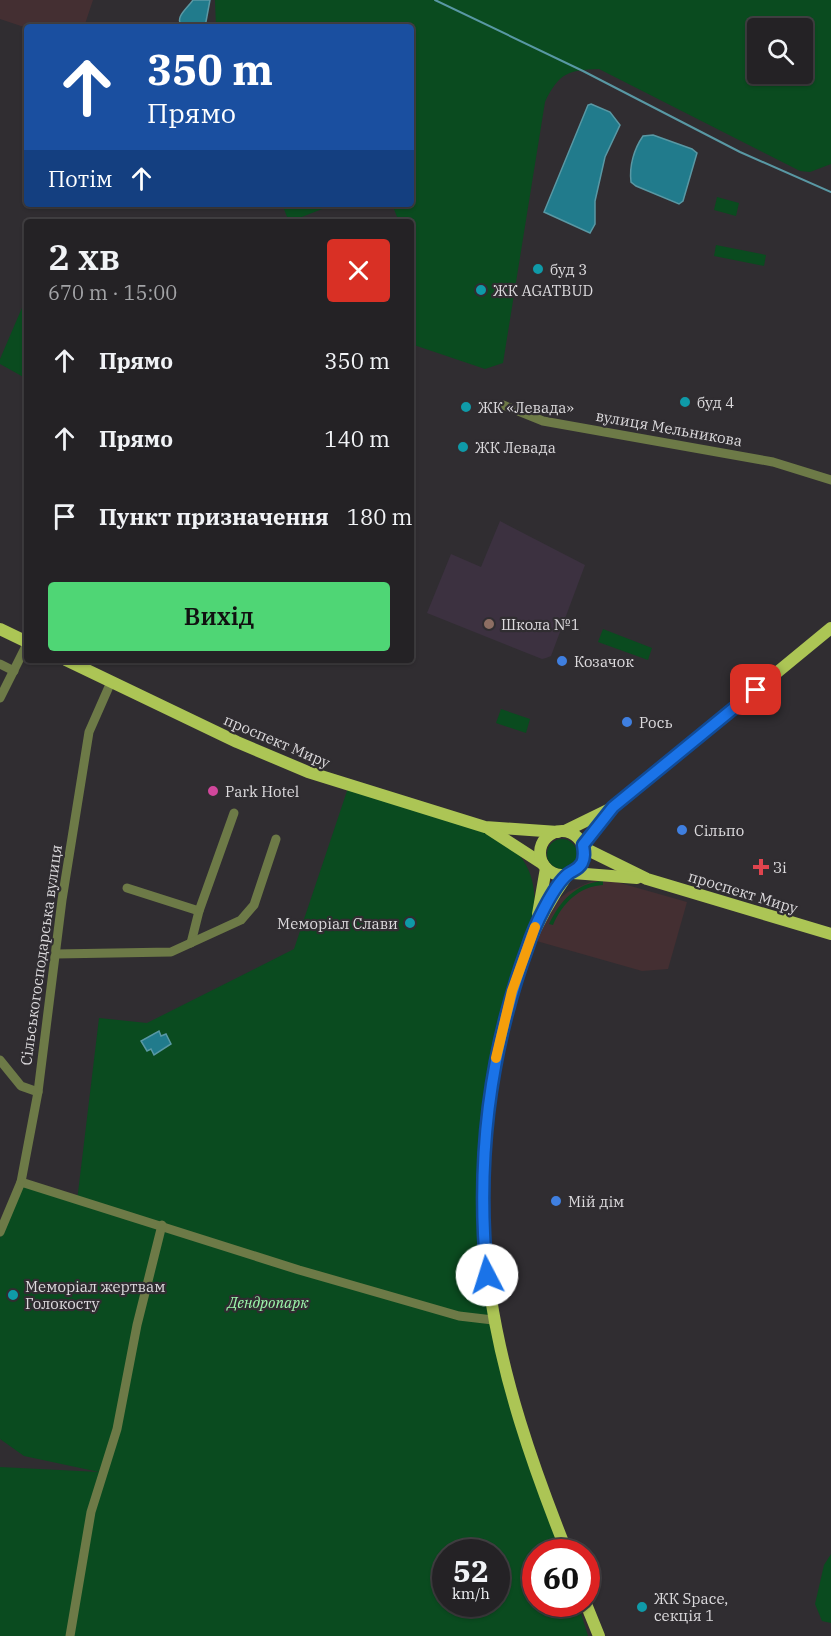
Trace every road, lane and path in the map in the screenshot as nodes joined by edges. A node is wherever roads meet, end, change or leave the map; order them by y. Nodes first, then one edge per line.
1 (503, 405) dead end
2 (831, 480) edge
3 (0, 628) edge
4 (831, 628) edge
5 (24, 641) edge
6 (24, 649) edge
7 (72, 663) edge
8 (0, 664) edge
9 (14, 671) junction
10 (111, 682) junction
11 (0, 697) edge
12 (613, 807) junction
13 (234, 813) dead end
14 (485, 827) junction
15 (561, 832) junction
16 (276, 839) dead end
17 (583, 847) junction
18 (544, 866) junction
19 (570, 874) junction
20 (647, 879) junction
21 (127, 888) dead end
22 (199, 911) junction
23 (536, 923) junction
24 (831, 934) edge
25 (191, 944) junction
26 (56, 954) junction
27 (0, 1060) edge
28 (38, 1092) junction
29 (21, 1182) junction
30 (162, 1225) junction
31 (0, 1232) edge
32 (493, 1320) junction
33 (562, 1539) edge
34 (591, 1617) edge
35 (70, 1636) edge
36 (599, 1636) edge

1 - 2 street, вулиця Мельникова
3 - 5 main road
4 - 12 main road
6 - 9 street
7 - 10 main road, проспект Миру
8 - 9 street
9 - 11 street
10 - 14 main road, проспект Миру
10 - 26 street, Сільськогосподарська вулиця
12 - 15 main road
12 - 17 main road
13 - 22 street
14 - 15 main road, проспект Миру
14 - 18 main road, проспект Миру
15 - 17 main road
15 - 18 main road
16 - 25 street
17 - 19 main road
17 - 20 main road, проспект Миру
18 - 19 main road
18 - 23 main road
19 - 20 main road, проспект Миру
19 - 23 main road
20 - 24 main road, проспект Миру
21 - 22 street
22 - 25 street
23 - 32 main road
25 - 26 street
26 - 28 street, Сільськогосподарська вулиця
27 - 28 street
28 - 29 street, Сільськогосподарська вулиця
29 - 30 street
29 - 31 street, Сільськогосподарська вулиця
30 - 32 street
30 - 35 street
32 - 33 main road
34 - 36 main road

